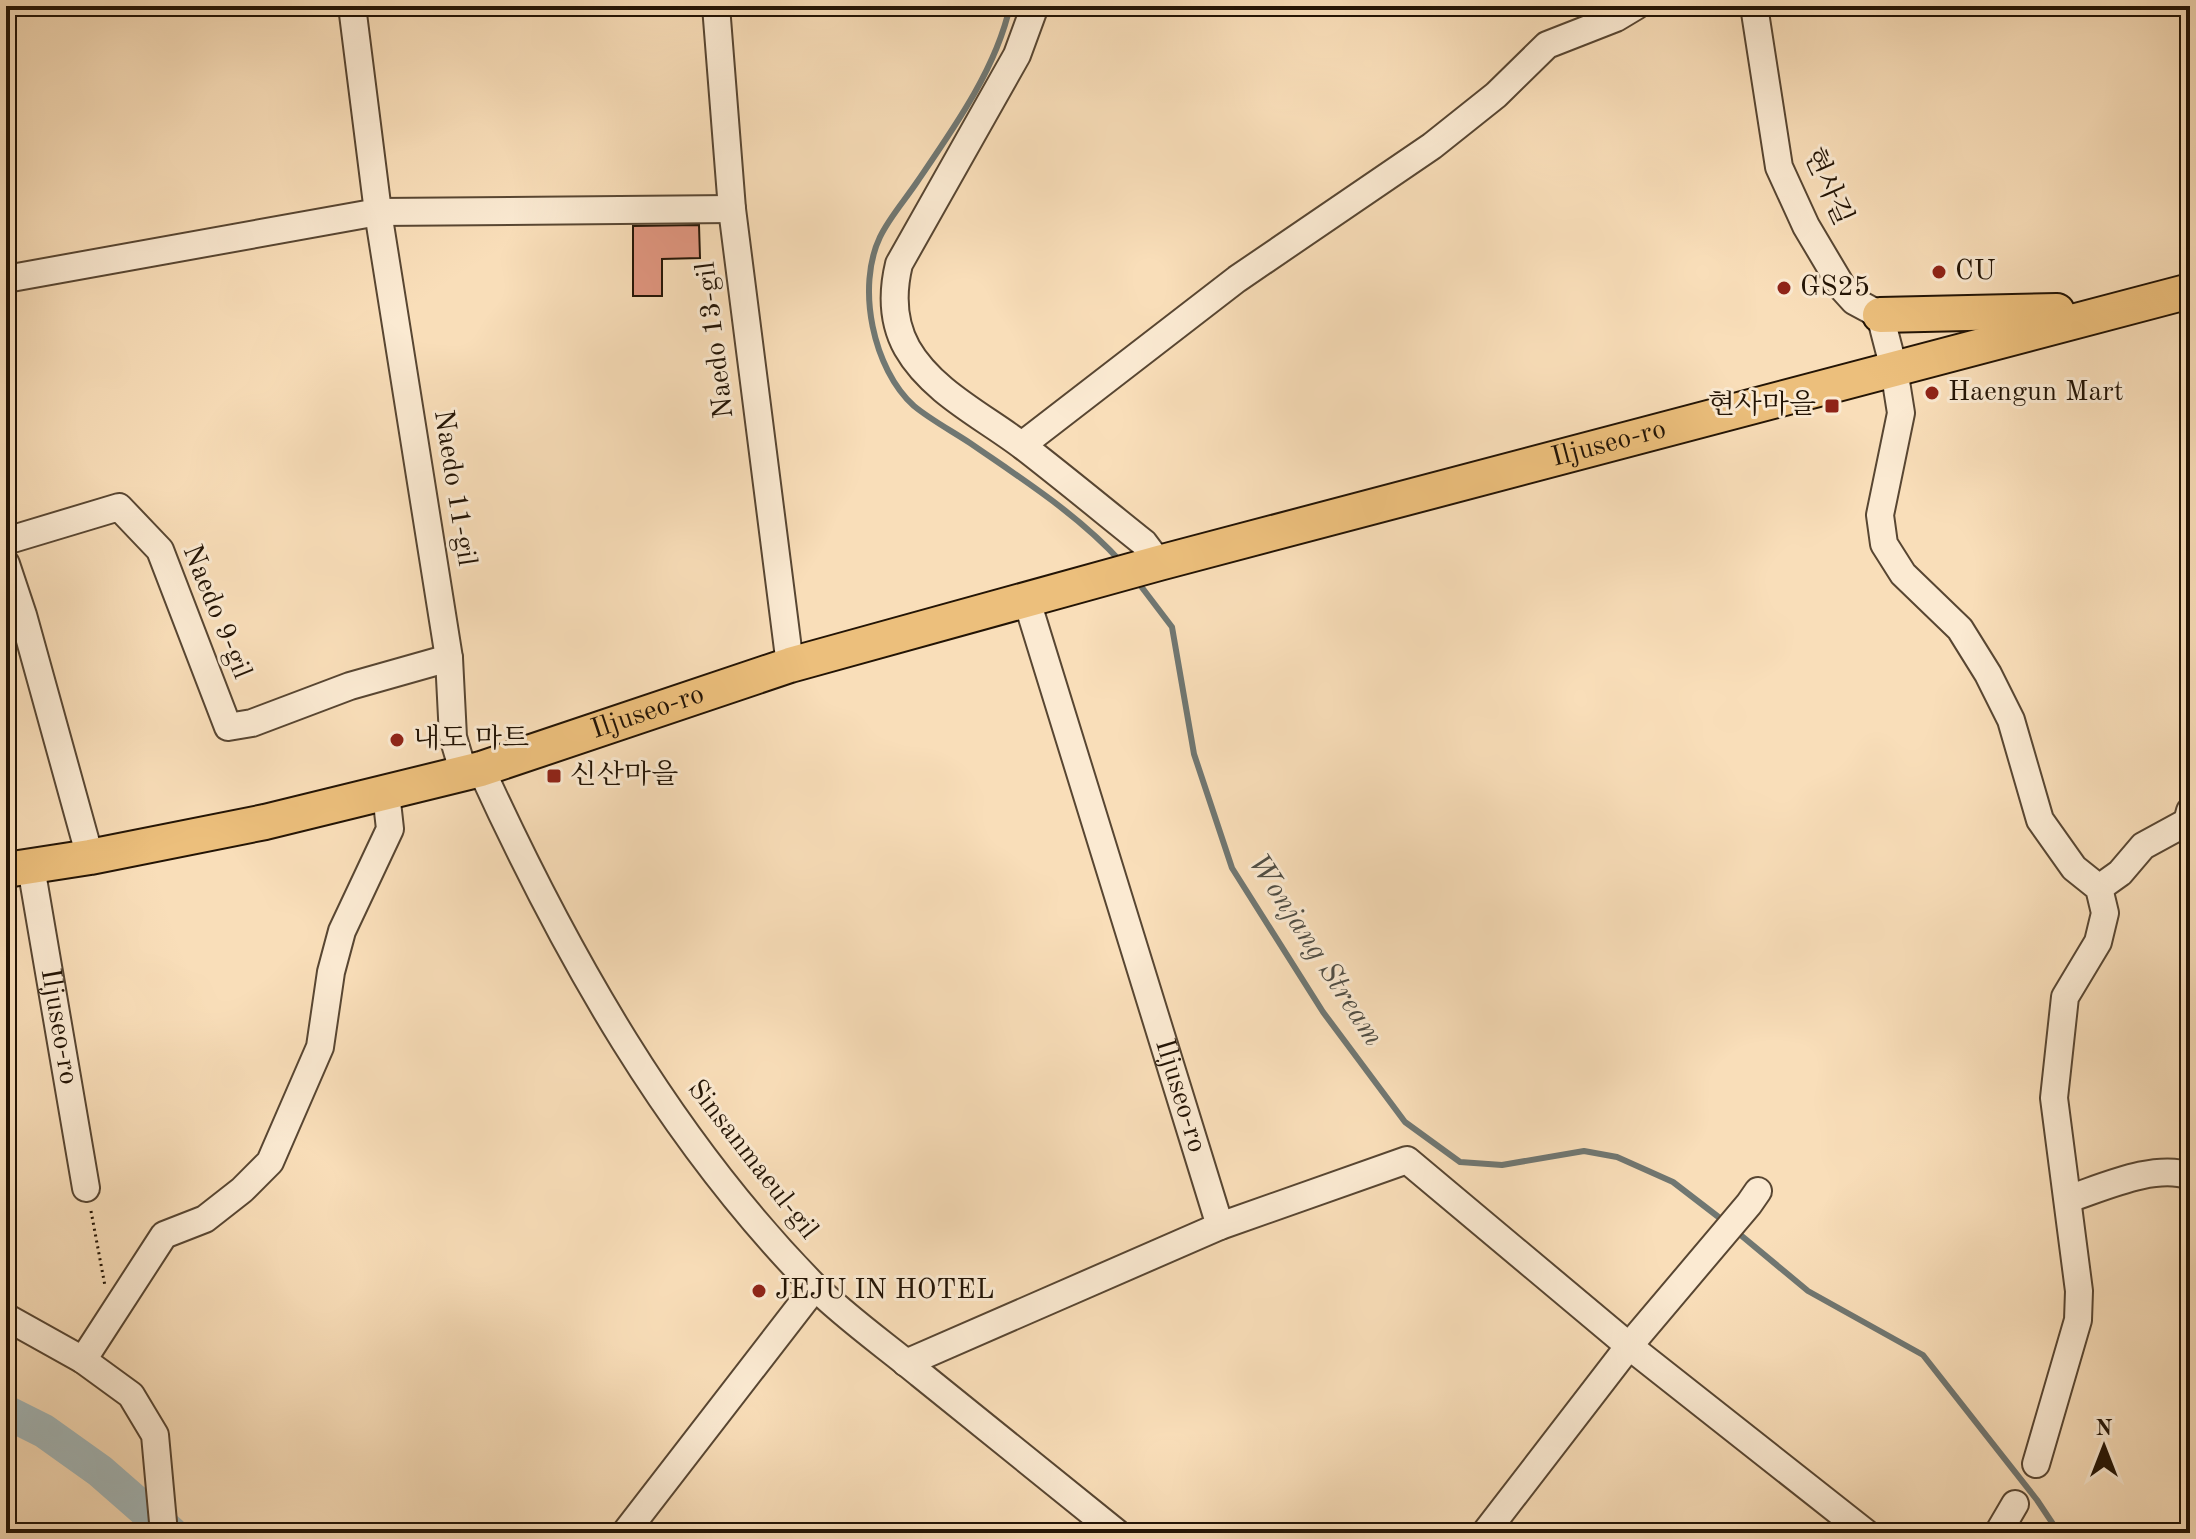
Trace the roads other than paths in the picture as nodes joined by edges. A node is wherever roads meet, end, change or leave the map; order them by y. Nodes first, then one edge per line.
1 (352, 6) edge
2 (716, 6) edge
3 (1035, 6) edge
4 (1636, 6) edge
5 (1754, 6) edge
6 (732, 209) junction
7 (378, 212) junction
8 (6, 279) edge
9 (2190, 291) edge
10 (2117, 308) junction
11 (1880, 315) junction
12 (1894, 369) junction
13 (1022, 445) junction
14 (6, 541) edge
15 (6, 564) edge
16 (1139, 569) junction
17 (1027, 601) junction
18 (449, 658) junction
19 (790, 665) junction
20 (472, 772) junction
21 (386, 793) junction
22 (2190, 811) edge
23 (90, 857) junction
24 (19, 868) edge
25 (2099, 888) junction
26 (2190, 1176) edge
27 (86, 1188) road end
28 (1754, 1198) dead end
29 (2068, 1199) junction
30 (1220, 1226) junction
31 (815, 1287) junction
32 (6, 1317) edge
33 (1629, 1346) junction
34 (83, 1360) junction
35 (906, 1363) junction
36 (2036, 1464) dead end
37 (2015, 1504) dead end
38 (164, 1533) edge
39 (625, 1533) edge
40 (1117, 1533) edge
41 (1485, 1533) edge
42 (1866, 1533) edge
43 (1998, 1533) edge

1 - 7 street, Naedo 11-gil
2 - 6 street, Naedo 13-gil
3 - 13 street
4 - 13 street
5 - 11 street, 현사길
6 - 7 street
6 - 19 street, Naedo 13-gil
7 - 8 street
7 - 18 street, Naedo 11-gil
9 - 10 main road, Iljuseo-ro
10 - 11 main road
10 - 12 main road, Iljuseo-ro
11 - 12 street
12 - 16 main road, Iljuseo-ro
12 - 25 street
13 - 16 street
14 - 18 street, Naedo 9-gil
15 - 23 street
16 - 17 main road, Iljuseo-ro
17 - 19 main road, Iljuseo-ro
17 - 30 street, Iljuseo-ro
18 - 20 street, Naedo 11-gil
19 - 20 main road, Iljuseo-ro
20 - 21 main road, Iljuseo-ro
20 - 31 street, Sinsanmaeul-gil
21 - 23 main road, Iljuseo-ro
21 - 34 street
22 - 25 street
23 - 24 main road, Iljuseo-ro
24 - 27 street, Iljuseo-ro
25 - 29 street
26 - 29 street
28 - 33 street
29 - 36 street
30 - 33 street
30 - 35 street
31 - 35 street, Sinsanmaeul-gil
31 - 39 street
32 - 34 street
33 - 41 street
33 - 42 street
34 - 38 street
35 - 40 street, Sinsanmaeul-gil
37 - 43 street

